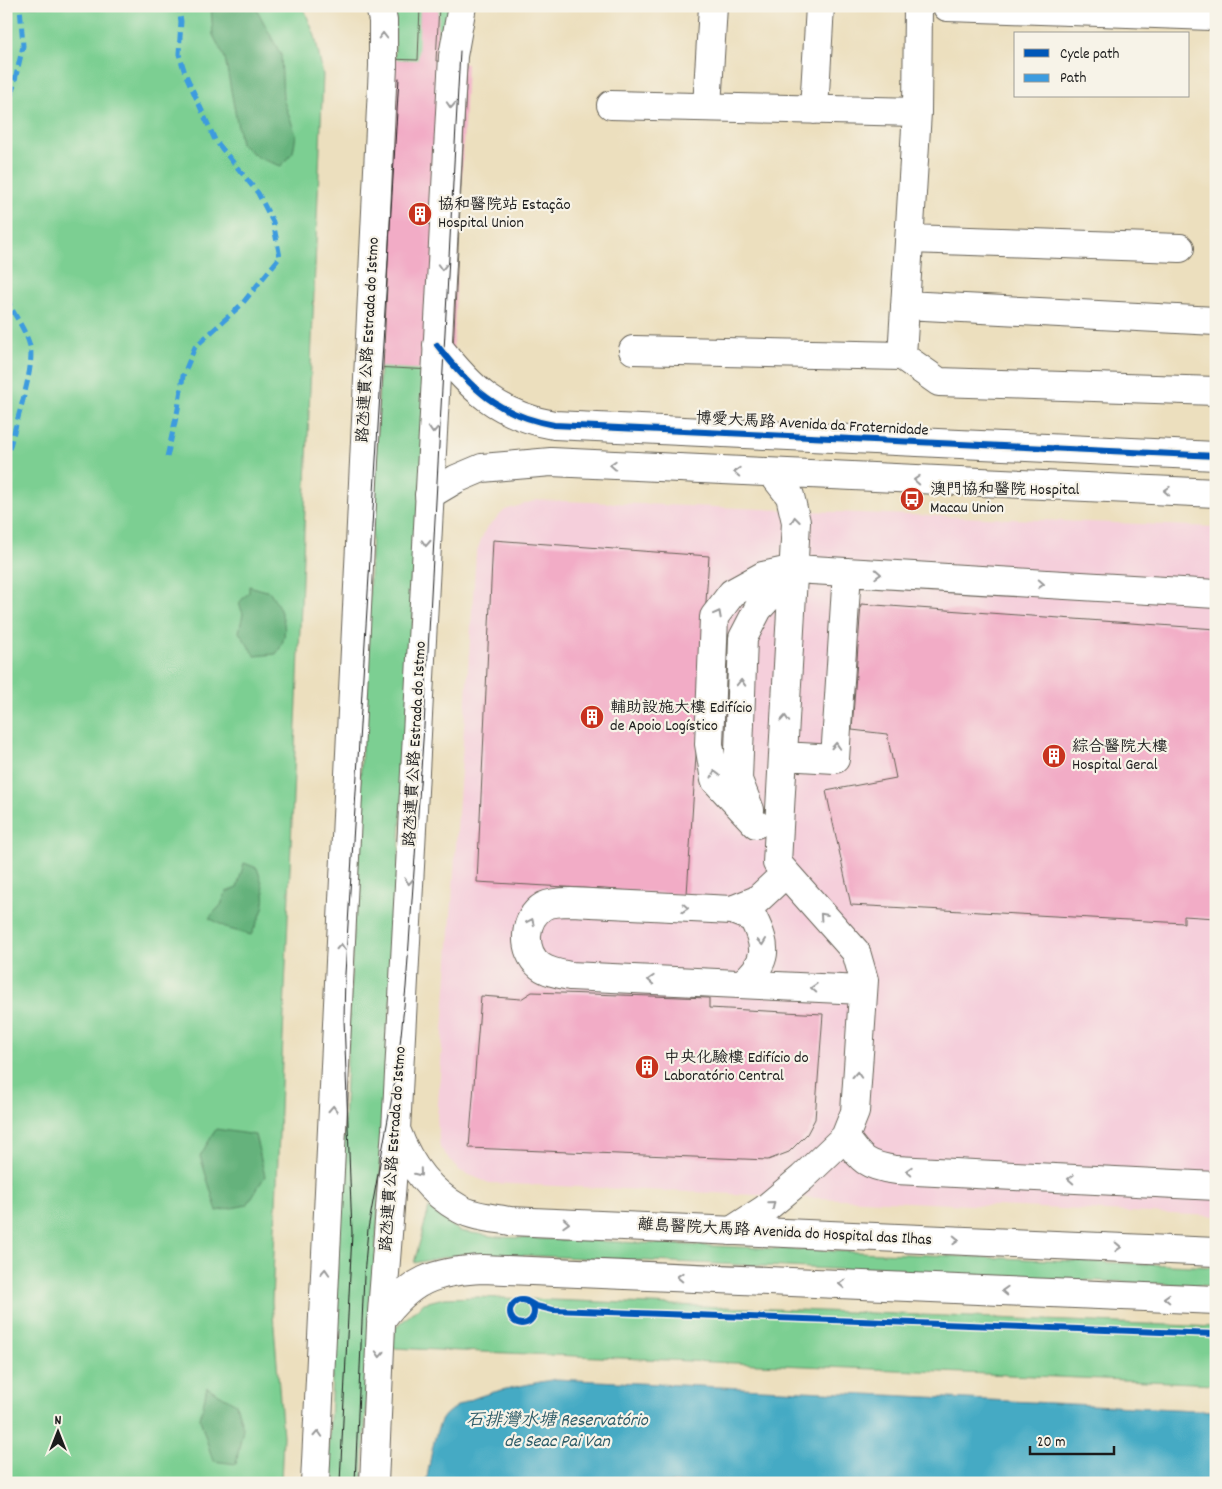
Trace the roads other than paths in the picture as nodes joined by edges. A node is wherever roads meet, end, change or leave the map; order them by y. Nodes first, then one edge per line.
1 (380, 6) edge
2 (462, 6) edge
3 (713, 6) edge
4 (820, 6) edge
5 (918, 6) edge
6 (948, 7) edge
7 (1100, 9) edge
8 (1211, 16) dead end
9 (611, 105) dead end
10 (707, 108) junction
11 (814, 110) junction
12 (917, 112) junction
13 (909, 239) junction
14 (1180, 248) dead end
15 (905, 305) junction
16 (1216, 321) edge
17 (438, 345) junction
18 (633, 350) dead end
19 (902, 356) junction
20 (1216, 391) edge
21 (1216, 456) edge
22 (772, 473) junction
23 (1216, 493) edge
24 (429, 495) junction
25 (795, 569) junction
26 (847, 572) junction
27 (1216, 594) edge
28 (783, 756) junction
29 (781, 868) junction
30 (732, 910) junction
31 (742, 984) junction
32 (862, 990) junction
33 (396, 1130) junction
34 (844, 1137) junction
35 (1216, 1186) edge
36 (731, 1231) junction
37 (1216, 1252) edge
38 (1216, 1300) edge
39 (381, 1320) junction
40 (315, 1483) edge
41 (374, 1483) edge

40 -> 1 main road, 路氹連貫公路 Estrada do Istmo
2 -> 17 main road, 路氹連貫公路 Estrada do Istmo
3 - 10 main road
4 - 11 main road
5 - 12 main road
6 - 7 main road
7 - 8 main road
9 - 10 main road
10 - 11 main road
11 - 12 main road
12 - 13 main road
13 - 14 main road
13 - 15 main road
15 - 16 main road
15 - 19 main road
17 - 21 main road, 博愛大馬路 Avenida da Fraternidade
17 -> 24 main road, 路氹連貫公路 Estrada do Istmo
18 - 19 main road
19 - 20 main road
23 -> 22 main road
22 -> 24 main road
25 -> 22 main road
24 -> 33 main road, 路氹連貫公路 Estrada do Istmo
25 - 26 main road
28 -> 25 main road
29 -> 25 main road
26 -> 27 main road
28 -> 26 main road
28 - 29 main road
29 - 30 main road
32 -> 29 main road
30 -> 31 main road
31 -> 30 main road
32 -> 31 main road
34 -> 32 main road
33 -> 36 main road, 離島醫院大馬路 Avenida do Hospital das Ilhas
33 - 39 main road, 路氹連貫公路 Estrada do Istmo
35 -> 34 main road
36 -> 34 main road
36 -> 37 main road, 離島醫院大馬路 Avenida do Hospital das Ilhas
38 -> 39 main road
39 -> 41 main road, 路氹連貫公路 Estrada do Istmo

